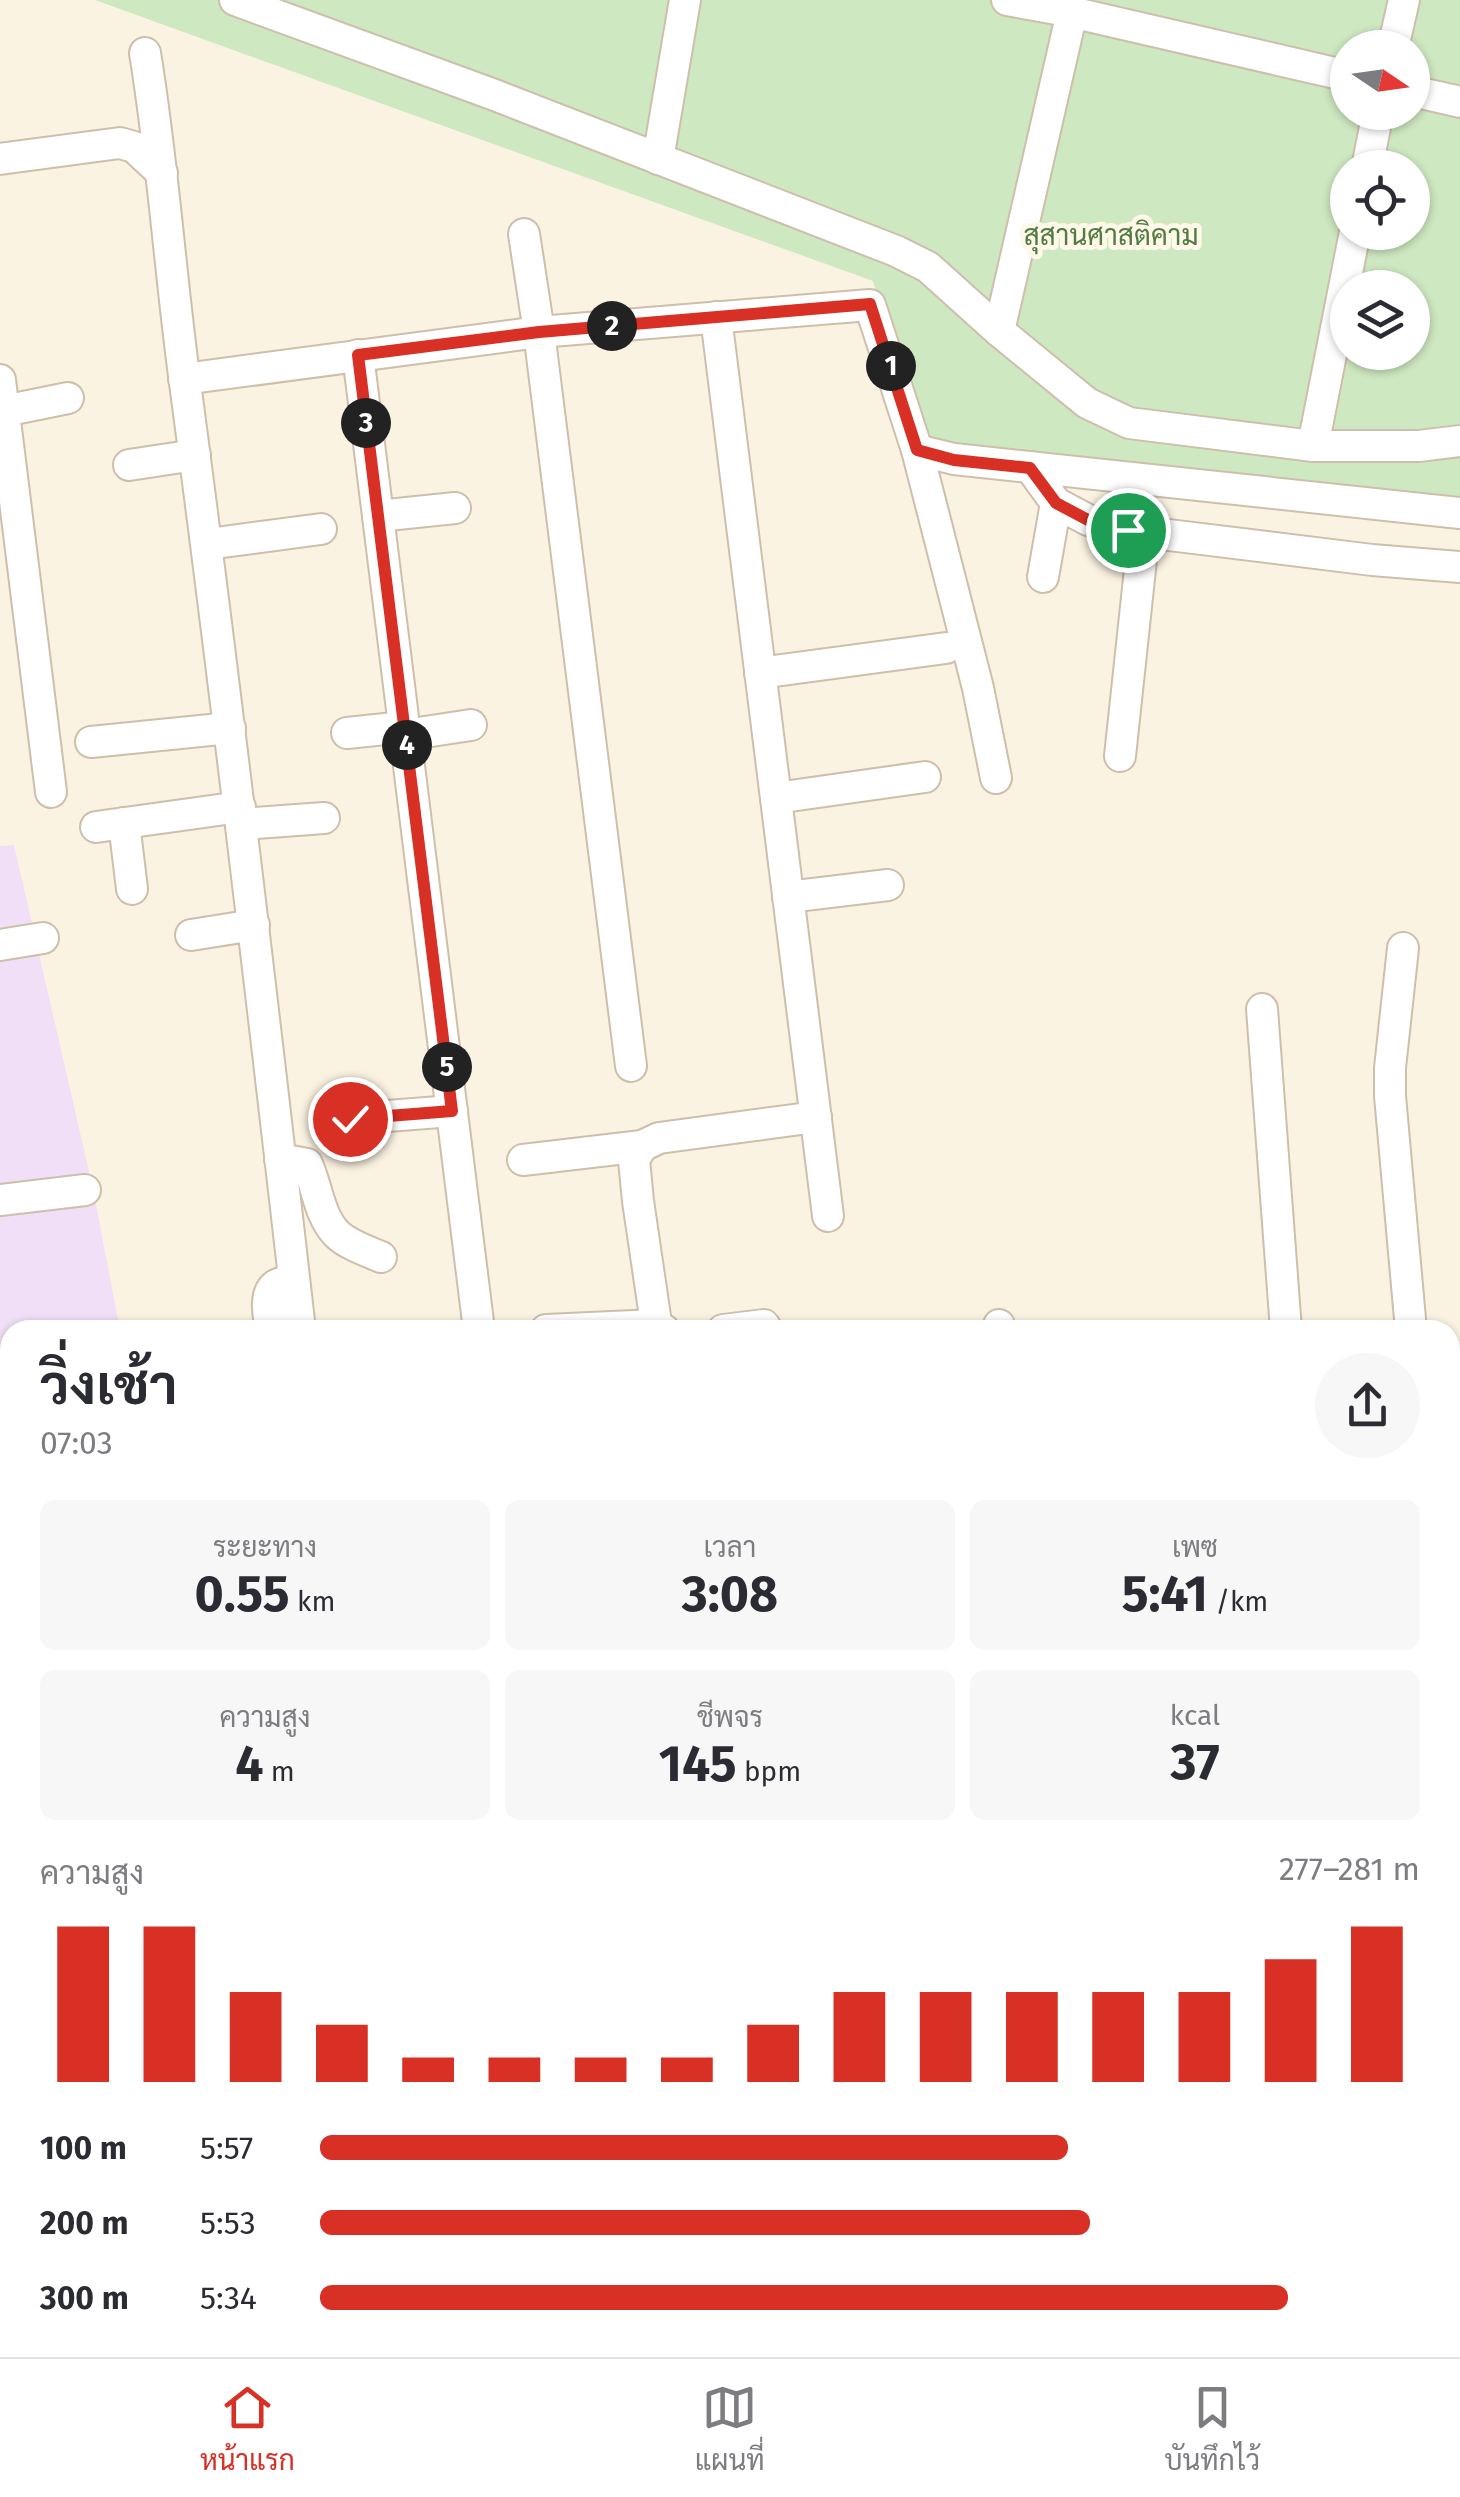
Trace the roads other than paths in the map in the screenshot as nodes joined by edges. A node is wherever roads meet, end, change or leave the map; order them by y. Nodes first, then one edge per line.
1 (235, 0) edge
2 (685, 0) edge
3 (1006, 0) edge
4 (1404, 0) edge
5 (1069, 8) edge
6 (1396, 30) edge
7 (145, 53) dead end
8 (1330, 72) edge
9 (1430, 95) edge
10 (1460, 102) edge
11 (658, 158) junction
12 (0, 159) edge
13 (162, 172) junction
14 (524, 234) dead end
15 (1351, 250) edge
16 (716, 317) junction
17 (999, 331) junction
18 (539, 332) junction
19 (358, 355) junction
20 (184, 379) junction
21 (0, 380) edge
22 (68, 398) dead end
23 (4, 411) junction
24 (1460, 441) edge
25 (1313, 446) junction
26 (917, 450) junction
27 (195, 455) junction
28 (129, 465) dead end
29 (1030, 468) junction
30 (1056, 503) junction
31 (454, 508) dead end
32 (1460, 513) edge
33 (378, 516) junction
34 (321, 529) dead end
35 (1144, 532) junction
36 (208, 544) junction
37 (1460, 567) edge
38 (1043, 577) dead end
39 (946, 648) dead end
40 (760, 673) junction
41 (471, 726) dead end
42 (230, 728) junction
43 (405, 731) junction
44 (347, 734) dead end
45 (91, 742) dead end
46 (1120, 756) dead end
47 (925, 776) dead end
48 (996, 778) dead end
49 (51, 792) dead end
50 (776, 798) junction
51 (241, 816) junction
52 (324, 818) dead end
53 (888, 885) dead end
54 (132, 889) dead end
55 (788, 896) junction
56 (254, 925) junction
57 (190, 935) dead end
58 (43, 938) dead end
59 (0, 945) edge
60 (1403, 948) dead end
61 (1262, 1009) dead end
62 (631, 1066) dead end
63 (452, 1111) junction
64 (816, 1117) junction
65 (350, 1119) dead end
66 (642, 1146) junction
67 (280, 1158) junction
68 (523, 1160) dead end
69 (85, 1190) dead end
70 (0, 1200) edge
71 (828, 1216) dead end
72 (380, 1257) dead end
73 (294, 1280) junction
74 (270, 1320) edge
75 (299, 1320) edge
76 (478, 1320) edge
77 (658, 1320) edge
78 (1285, 1320) edge
79 (1409, 1320) edge

1 - 11 street
2 - 11 street
3 - 5 street
4 - 6 street
5 - 8 street
5 - 17 street
7 - 13 street
9 - 10 street
11 - 17 street
12 - 13 street
13 - 20 street
14 - 18 street
15 - 25 street
16 - 18 street
16 - 26 street
16 - 40 street
17 - 25 street
18 - 19 street
18 - 62 street
19 - 20 street
19 - 33 street
20 - 27 street
21 - 23 street
22 - 23 street
23 - 49 street
24 - 25 street
26 - 29 street
26 - 48 street
27 - 28 street
27 - 36 street
29 - 30 street
29 - 32 street
30 - 35 street
30 - 38 street
31 - 33 street
33 - 43 street
34 - 36 street
35 - 37 street
35 - 46 street
36 - 42 street
39 - 40 street
40 - 50 street
41 - 43 street
42 - 45 street
42 - 51 street
43 - 44 street
43 - 63 street
47 - 50 street
50 - 55 street
51 - 52 street
51 - 54 street
51 - 56 street
53 - 55 street
55 - 64 street
56 - 57 street
56 - 67 street
58 - 59 street
60 - 79 street
61 - 78 street
63 - 65 street
63 - 76 street
64 - 66 street
64 - 71 street
66 - 68 street
66 - 77 street
67 - 72 street
67 - 73 street
69 - 70 street
73 - 74 street
73 - 75 street

